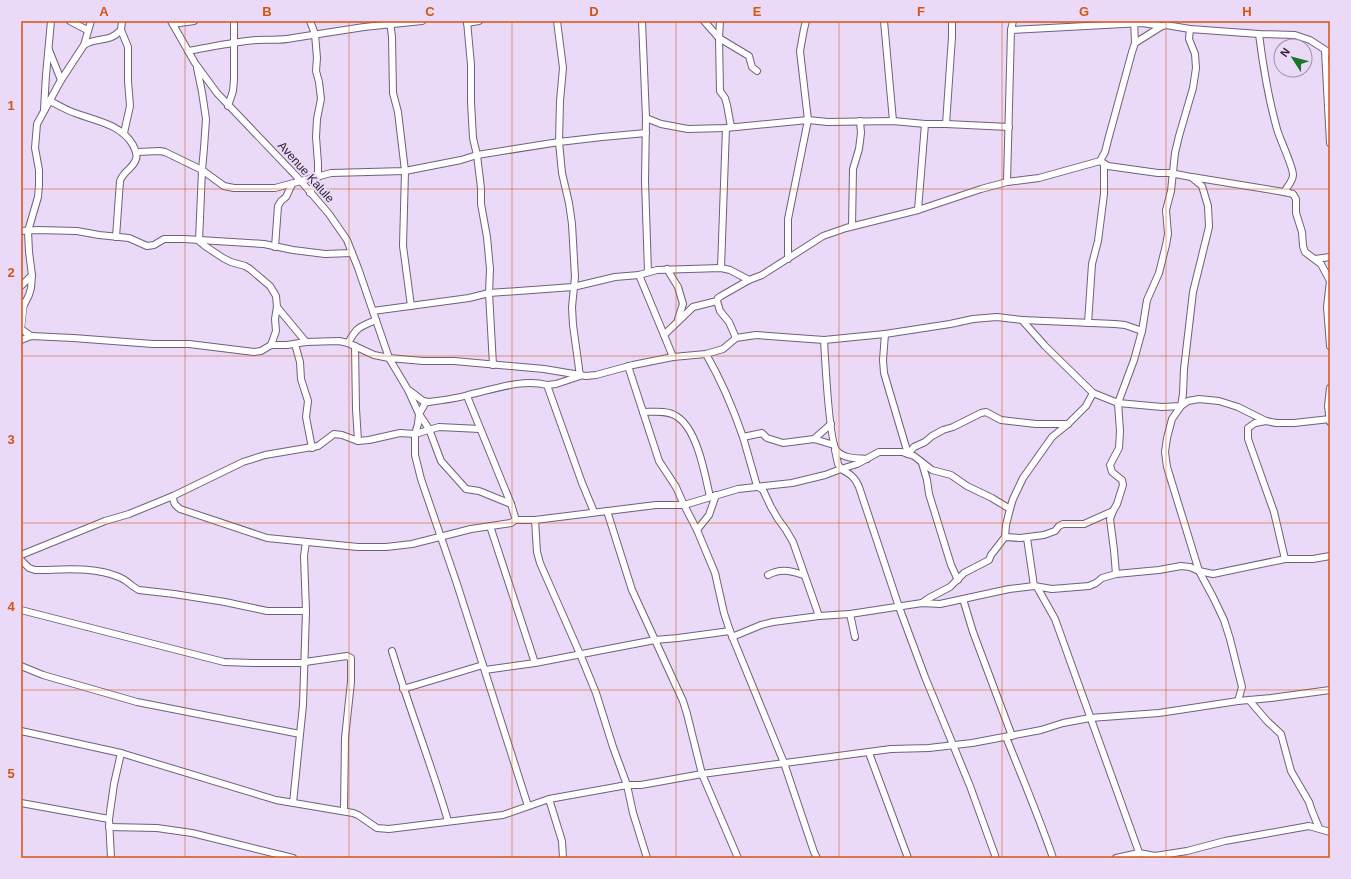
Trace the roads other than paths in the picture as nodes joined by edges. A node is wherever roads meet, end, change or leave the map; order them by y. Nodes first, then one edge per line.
1 (51, 21) edge
2 (70, 21) edge
3 (91, 21) edge
4 (122, 21) edge
5 (194, 21) edge
6 (234, 21) edge
7 (310, 21) edge
8 (422, 21) edge
9 (479, 21) edge
10 (557, 21) edge
11 (642, 21) edge
12 (704, 21) edge
13 (720, 21) edge
14 (806, 21) edge
15 (884, 21) edge
16 (952, 21) edge
17 (1013, 21) edge
18 (172, 22) edge
19 (467, 22) edge
20 (1134, 22) edge
21 (390, 23) edge
22 (1162, 26) junction
23 (1190, 29) junction
24 (87, 30) junction
25 (121, 30) junction
26 (1011, 30) junction
27 (315, 34) junction
28 (1259, 34) junction
29 (718, 38) junction
30 (234, 43) junction
31 (1135, 43) junction
32 (84, 45) junction
33 (48, 48) junction
34 (188, 51) junction
35 (1328, 52) edge
36 (195, 63) junction
37 (757, 71) dead end
38 (61, 80) junction
39 (50, 101) junction
40 (228, 106) junction
41 (44, 110) junction
42 (646, 118) junction
43 (808, 120) junction
44 (860, 121) junction
45 (893, 121) junction
46 (925, 124) junction
47 (946, 124) junction
48 (1009, 127) junction
49 (729, 128) junction
50 (124, 133) junction
51 (646, 133) junction
52 (559, 142) junction
53 (1330, 143) edge
54 (137, 152) junction
55 (477, 155) junction
56 (1102, 162) junction
57 (202, 170) junction
58 (405, 171) junction
59 (1173, 174) junction
60 (318, 176) junction
61 (1191, 177) junction
62 (300, 180) junction
63 (1008, 182) junction
64 (292, 184) junction
65 (1284, 192) junction
66 (310, 193) junction
67 (918, 210) junction
68 (852, 226) junction
69 (21, 231) edge
70 (28, 231) junction
71 (116, 236) junction
72 (199, 241) junction
73 (275, 246) junction
74 (352, 252) junction
75 (1330, 257) edge
76 (788, 259) junction
77 (1315, 259) junction
78 (721, 268) junction
79 (667, 269) junction
80 (648, 272) junction
81 (32, 275) junction
82 (639, 275) junction
83 (749, 280) junction
84 (1330, 280) edge
85 (21, 286) edge
86 (573, 287) junction
87 (489, 293) junction
88 (717, 301) junction
89 (683, 304) junction
90 (22, 305) edge
91 (411, 306) junction
92 (277, 307) junction
93 (693, 307) junction
94 (373, 311) junction
95 (376, 320) junction
96 (678, 320) junction
97 (1022, 320) junction
98 (1088, 323) junction
99 (21, 328) edge
100 (1142, 331) junction
101 (885, 334) junction
102 (664, 335) junction
103 (31, 336) junction
104 (736, 338) junction
105 (21, 340) edge
106 (824, 340) junction
107 (306, 342) junction
108 (348, 343) junction
109 (295, 344) junction
110 (271, 345) junction
111 (355, 346) junction
112 (1330, 346) edge
113 (706, 354) junction
114 (673, 357) junction
115 (389, 358) junction
116 (493, 365) junction
117 (628, 366) junction
118 (580, 376) junction
119 (547, 385) junction
120 (1330, 388) edge
121 (408, 390) junction
122 (1093, 393) junction
123 (467, 396) junction
124 (426, 402) junction
125 (1118, 404) junction
126 (1180, 406) junction
127 (643, 412) junction
128 (419, 414) junction
129 (1266, 421) junction
130 (1330, 421) edge
131 (831, 424) junction
132 (1068, 424) junction
133 (480, 428) junction
134 (429, 429) junction
135 (415, 434) junction
136 (743, 436) junction
137 (814, 439) junction
138 (358, 441) junction
139 (835, 447) junction
140 (312, 448) junction
141 (908, 454) junction
142 (867, 459) junction
143 (922, 463) junction
144 (857, 464) junction
145 (841, 469) junction
146 (852, 475) junction
147 (757, 486) junction
148 (173, 496) junction
149 (713, 496) junction
150 (511, 504) junction
151 (684, 505) junction
152 (1010, 509) junction
153 (607, 511) junction
154 (1113, 511) junction
155 (594, 512) junction
156 (514, 520) junction
157 (535, 520) junction
158 (490, 526) junction
159 (697, 530) junction
160 (1005, 537) junction
161 (441, 538) junction
162 (1027, 538) junction
163 (306, 542) junction
164 (21, 556) edge
165 (1330, 556) edge
166 (1285, 559) junction
167 (21, 560) edge
168 (1199, 571) junction
169 (1116, 574) junction
170 (768, 575) dead end
171 (804, 575) junction
172 (958, 580) junction
173 (1036, 587) junction
174 (963, 599) junction
175 (922, 603) junction
176 (899, 607) junction
177 (21, 610) edge
178 (306, 611) junction
179 (850, 614) junction
180 (819, 616) junction
181 (731, 634) junction
182 (855, 637) dead end
183 (655, 640) junction
184 (392, 651) dead end
185 (580, 654) junction
186 (304, 662) junction
187 (535, 663) junction
188 (21, 666) edge
189 (484, 668) junction
190 (403, 689) junction
191 (1330, 690) edge
192 (1249, 700) junction
193 (1238, 701) junction
194 (1090, 718) junction
195 (21, 730) edge
196 (300, 734) junction
197 (1009, 736) junction
198 (954, 745) junction
199 (121, 753) junction
200 (869, 753) junction
201 (784, 763) junction
202 (702, 774) junction
203 (627, 785) junction
204 (549, 799) junction
205 (21, 803) edge
206 (293, 803) junction
207 (528, 806) junction
208 (344, 811) junction
209 (109, 819) junction
210 (448, 821) junction
211 (109, 827) junction
212 (1319, 828) junction
213 (1330, 832) edge
214 (1140, 856) edge
215 (111, 858) edge
216 (293, 858) edge
217 (563, 858) edge
218 (647, 858) edge
219 (738, 858) edge
220 (817, 858) edge
221 (908, 858) edge
222 (996, 858) edge
223 (1053, 858) edge
224 (1116, 858) edge

1 - 33 street
2 - 24 street
3 - 24 street
4 - 25 street
5 - 18 street
6 - 30 street
7 - 27 street
8 - 21 street
9 - 19 street
10 - 52 street
11 - 42 street
12 - 29 street
13 - 29 street
14 - 43 street
15 - 45 street
16 - 47 street
17 - 26 street
18 - 34 street, Avenue Kalule
19 - 55 street
20 - 22 street
20 - 26 street
20 - 31 street
21 - 27 street
21 - 58 street
22 - 23 street
22 - 31 street
23 - 28 street
23 - 59 street
24 - 32 street
25 - 32 street
25 - 50 street
26 - 48 street
27 - 30 street
27 - 60 street
28 - 35 street
28 - 65 street
29 - 37 street
29 - 49 street
30 - 34 street
30 - 40 street
31 - 56 street
32 - 38 street
33 - 38 street
33 - 41 street
34 - 36 street, Avenue Kalule
35 - 53 street
36 - 40 street, Avenue Kalule
36 - 57 street
38 - 39 street
39 - 41 street
39 - 50 street
40 - 62 street, Avenue Kalule
41 - 70 street
42 - 49 street
42 - 51 street
43 - 44 street
43 - 49 street
43 - 76 street
44 - 45 street
44 - 68 street
45 - 46 street
46 - 47 street
46 - 67 street
47 - 48 street
48 - 63 street
49 - 78 street
50 - 54 street
51 - 52 street
51 - 80 street
52 - 55 street
52 - 86 street
54 - 57 street
54 - 71 street
55 - 58 street
55 - 87 street
56 - 59 street
56 - 63 street
56 - 98 street
57 - 64 street
57 - 72 street
58 - 60 street
58 - 91 street
59 - 61 street
59 - 100 street
60 - 62 street
60 - 66 street
61 - 65 street
61 - 126 street
62 - 64 street
62 - 66 street, Avenue Kalule
63 - 67 street
64 - 73 street
65 - 77 street
66 - 74 street, Avenue Kalule
67 - 68 street
68 - 76 street
69 - 70 street
70 - 71 street
70 - 81 street
71 - 72 street
72 - 73 street
72 - 92 street
73 - 74 street
74 - 94 street, Avenue Kalule
75 - 77 street
76 - 83 street
77 - 84 street
78 - 79 street
78 - 83 street
79 - 80 street
79 - 89 street
80 - 82 street
81 - 85 street
81 - 90 street
82 - 86 street
82 - 102 street
83 - 88 street
84 - 112 street
86 - 87 street
86 - 118 street
87 - 91 street
87 - 116 street
88 - 93 street
88 - 104 street
89 - 93 street
89 - 96 street
90 - 99 street
91 - 94 street
92 - 107 street
92 - 110 street
93 - 96 street
94 - 95 street, Avenue Kalule
95 - 108 street
95 - 115 street, Avenue Kalule
96 - 102 street
97 - 98 street
97 - 101 street
97 - 122 street
98 - 100 street
99 - 103 street
100 - 125 street
101 - 106 street
101 - 141 street
102 - 114 street
103 - 105 street
103 - 110 street
104 - 106 street
104 - 113 street
106 - 131 street
107 - 108 street
107 - 109 street
108 - 111 street
109 - 110 street
109 - 140 street
111 - 115 street
111 - 138 street
113 - 114 street
113 - 136 street
114 - 117 street
115 - 116 street
115 - 121 street, Avenue Kalule
116 - 118 street
117 - 118 street
117 - 127 street
118 - 119 street
119 - 123 street
119 - 155 street
120 - 130 street
121 - 124 street
121 - 128 street, Avenue Kalule
122 - 125 street
122 - 132 street
123 - 124 street
123 - 133 street
124 - 128 street
125 - 126 street
125 - 154 street
126 - 129 street
126 - 168 street
127 - 149 street
127 - 151 street
128 - 134 street, Avenue Kalule
128 - 135 street
129 - 130 street
129 - 166 street
131 - 137 street
131 - 139 street
132 - 141 street
132 - 152 street
133 - 134 street
133 - 150 street
134 - 135 street
134 - 150 street, Avenue Kalule
135 - 138 street
135 - 161 street
136 - 137 street
136 - 147 street
137 - 139 street
138 - 140 street
139 - 142 street
139 - 145 street
140 - 148 street
141 - 142 street
141 - 143 street
142 - 144 street
143 - 152 street
143 - 172 street
144 - 145 street
144 - 146 street
145 - 146 street
145 - 147 street
146 - 176 street
147 - 149 street
147 - 171 street
148 - 163 street
148 - 164 street
149 - 151 street
149 - 159 street
150 - 156 street
151 - 153 street
151 - 159 street
152 - 160 street
153 - 155 street
153 - 183 street
154 - 162 street
154 - 169 street
155 - 157 street
156 - 157 street
156 - 158 street
157 - 185 street
158 - 161 street
158 - 187 street
159 - 181 street
160 - 162 street
160 - 172 street
161 - 163 street
161 - 189 street
162 - 173 street
163 - 178 street
165 - 166 street
166 - 168 street
167 - 178 street
168 - 169 street
168 - 193 street
169 - 173 street
170 - 171 street
171 - 180 street
172 - 175 street
173 - 174 street
173 - 194 street
174 - 175 street
174 - 197 street
175 - 176 street
176 - 179 street
176 - 198 street
177 - 186 street
178 - 186 street
179 - 180 street
179 - 182 street
180 - 181 street
181 - 183 street
181 - 201 street
183 - 185 street
183 - 202 street
184 - 190 street
185 - 187 street
185 - 203 street
186 - 196 street
186 - 208 street
187 - 189 street
188 - 196 street
189 - 190 street
189 - 207 street
190 - 210 street
191 - 192 street
192 - 193 street
192 - 212 street
193 - 194 street
194 - 197 street
194 - 214 street
195 - 199 street
196 - 206 street
197 - 198 street
197 - 223 street
198 - 200 street
198 - 222 street
199 - 206 street
199 - 209 street
200 - 201 street
200 - 221 street
201 - 202 street
201 - 220 street
202 - 203 street
202 - 219 street
203 - 204 street
203 - 218 street
204 - 207 street
204 - 217 street
205 - 209 street
206 - 208 street
207 - 210 street
208 - 210 street
209 - 211 street
211 - 215 street
211 - 216 street
212 - 213 street
212 - 214 street
214 - 224 street

